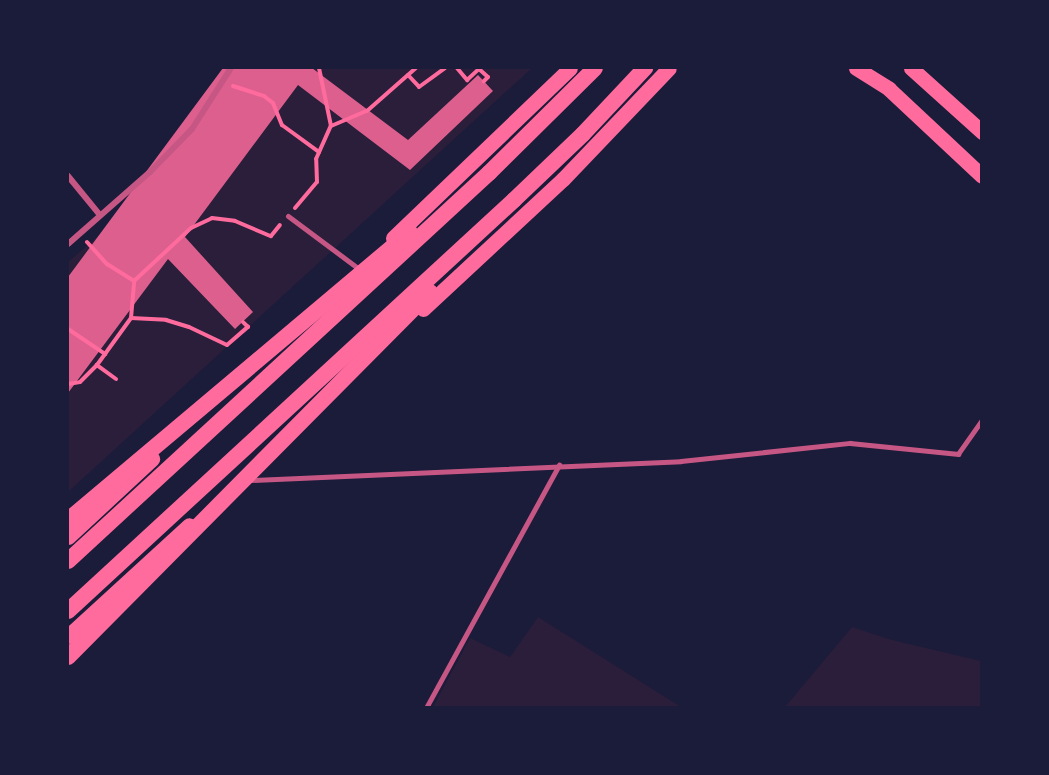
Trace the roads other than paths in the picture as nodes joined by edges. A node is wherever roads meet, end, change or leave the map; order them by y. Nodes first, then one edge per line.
1 (231, 68) edge
2 (570, 68) edge
3 (596, 68) edge
4 (645, 68) edge
5 (669, 68) edge
6 (856, 68) edge
7 (911, 68) edge
8 (557, 108) junction
9 (981, 132) edge
10 (583, 134) junction
11 (68, 176) edge
12 (981, 176) edge
13 (99, 214) junction
14 (288, 216) road end
15 (68, 244) edge
16 (359, 269) junction
17 (981, 420) edge
18 (559, 465) junction
19 (239, 478) junction
20 (68, 520) edge
21 (68, 537) edge
22 (68, 561) edge
23 (68, 611) edge
24 (68, 636) edge
25 (68, 657) edge
26 (426, 708) edge

1 - 13 street
2 - 16 main road
3 - 8 highway
4 - 10 highway
5 - 19 main road
6 - 12 main road
7 - 9 main road
8 - 20 highway
8 - 22 highway
10 - 23 highway
10 - 25 highway
11 - 13 street
13 - 15 street
14 - 16 street
16 - 21 main road
17 - 18 lane
18 - 19 lane
18 - 26 lane
19 - 24 main road

